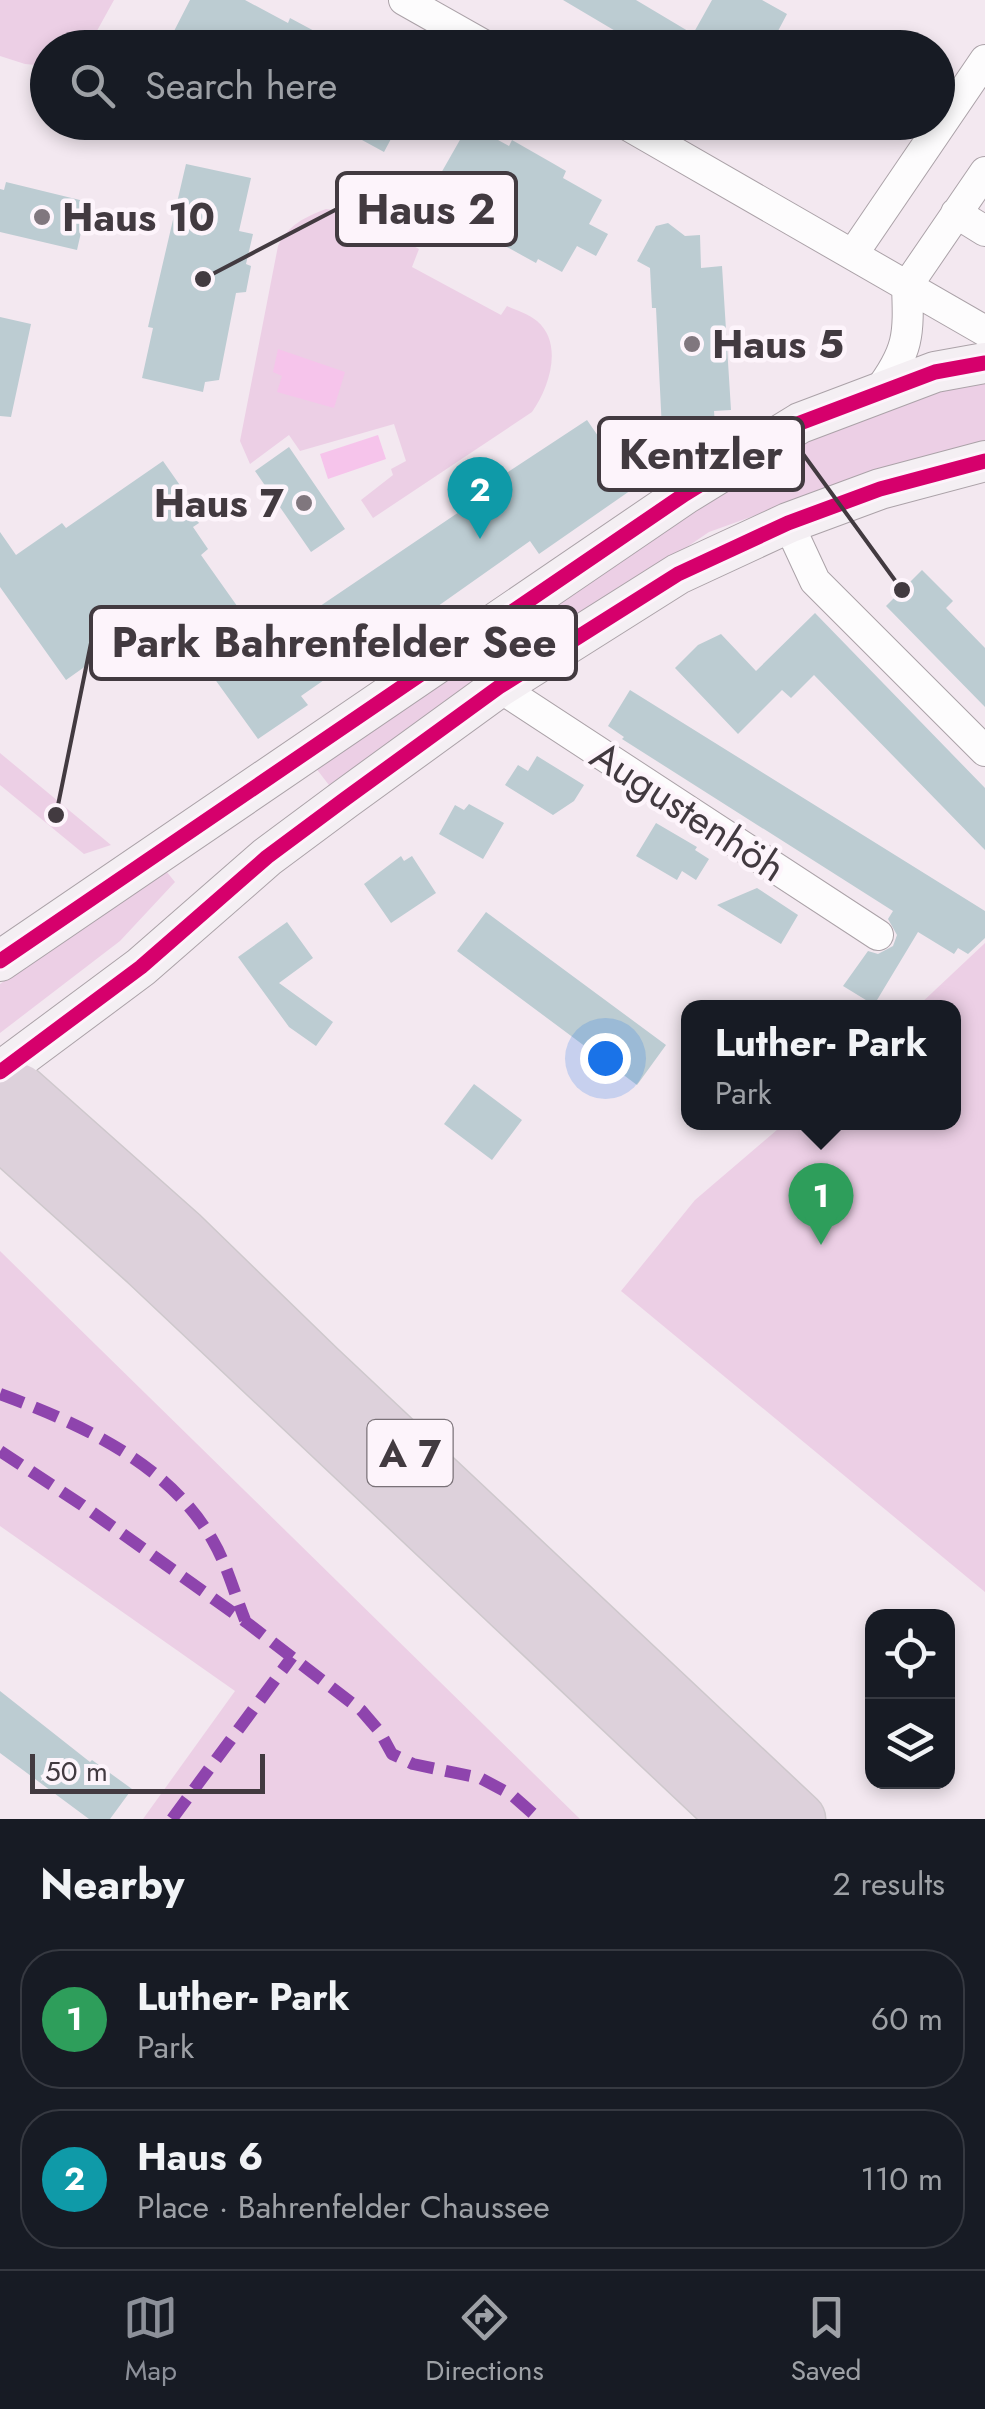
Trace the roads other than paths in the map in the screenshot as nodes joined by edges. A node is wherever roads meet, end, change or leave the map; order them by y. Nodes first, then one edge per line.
1 (407, 1) edge
2 (458, 30) edge
3 (985, 60) edge
4 (955, 104) edge
5 (654, 140) edge
6 (931, 140) edge
7 (985, 172) edge
8 (956, 213) junction
9 (985, 231) edge
10 (853, 254) junction
11 (906, 286) junction
12 (985, 330) edge
13 (985, 363) edge
14 (878, 392) junction
15 (985, 460) edge
16 (788, 524) junction
17 (499, 688) junction
18 (985, 751) edge
19 (878, 935) dead end
20 (0, 961) edge
21 (6, 1098) edge
22 (736, 1819) edge
23 (799, 1819) edge

1 - 2 street
3 - 4 street
5 - 10 street
6 - 10 street
7 - 8 street
8 - 9 street
8 - 11 street
10 - 11 street
11 - 12 street
11 - 14 street
13 - 14 main road
14 - 20 main road
15 - 16 main road
16 - 17 main road
16 - 18 street
17 - 19 street, Augustenhöh
17 - 21 main road
21 - 22 highway, A 7
21 - 23 highway, A 7

